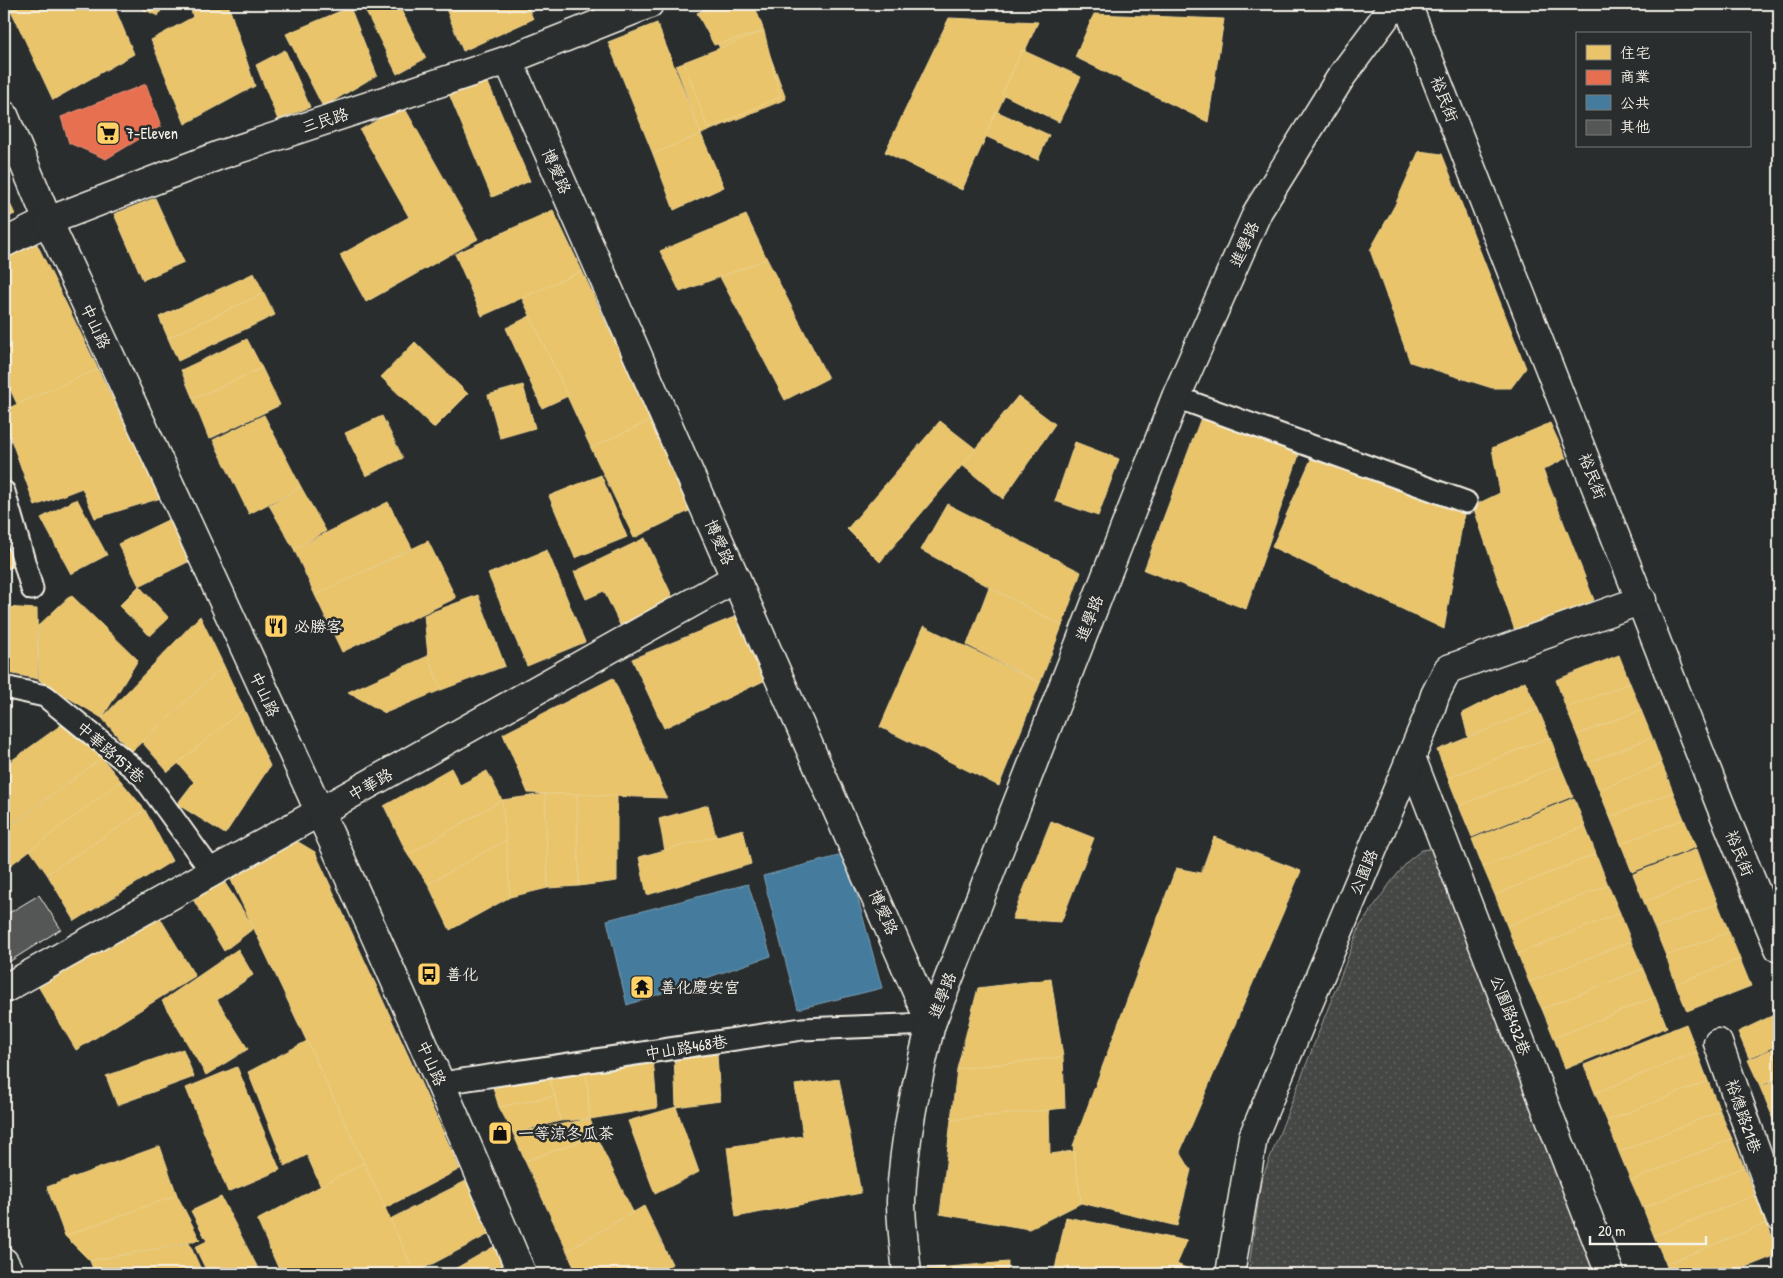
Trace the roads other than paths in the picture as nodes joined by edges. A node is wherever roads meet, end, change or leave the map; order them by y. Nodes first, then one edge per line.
1 (649, 4) edge
2 (1395, 4) edge
3 (1407, 4) edge
4 (508, 60) junction
5 (4, 115) edge
6 (48, 221) junction
7 (4, 243) edge
8 (1176, 397) junction
9 (4, 492) edge
10 (1466, 502) dead end
11 (736, 578) junction
12 (32, 589) dead end
13 (1642, 600) junction
14 (4, 687) edge
15 (1411, 757) junction
16 (320, 812) junction
17 (212, 872) junction
18 (1779, 948) edge
19 (4, 989) edge
20 (931, 1024) junction
21 (1718, 1043) dead end
22 (442, 1083) junction
23 (1779, 1216) edge
24 (4, 1262) edge
25 (10, 1274) edge
26 (522, 1274) edge
27 (906, 1274) edge
28 (1230, 1274) edge
29 (1610, 1274) edge

1 - 4 street, 三民路
2 - 8 street, 進學路
3 - 13 street, 裕民街
4 - 6 street, 三民路
4 - 11 street, 博愛路
5 - 6 street, 中山路
6 - 7 street, 三民路
6 - 16 street, 中山路
8 - 10 lane
8 - 20 street, 進學路
9 - 12 lane
11 - 16 street, 中華路
11 - 20 street, 博愛路
13 - 15 street, 公園路
13 - 18 street, 裕民街
14 - 17 lane, 中華路157巷
15 - 28 street, 公園路
15 - 29 street, 公園路432巷
16 - 17 street, 中華路
16 - 22 street, 中山路
17 - 19 street, 中華路
20 - 22 lane, 中山路468巷
20 - 27 street, 進學路
21 - 23 street, 裕德路21巷
22 - 26 street, 中山路
24 - 25 street

